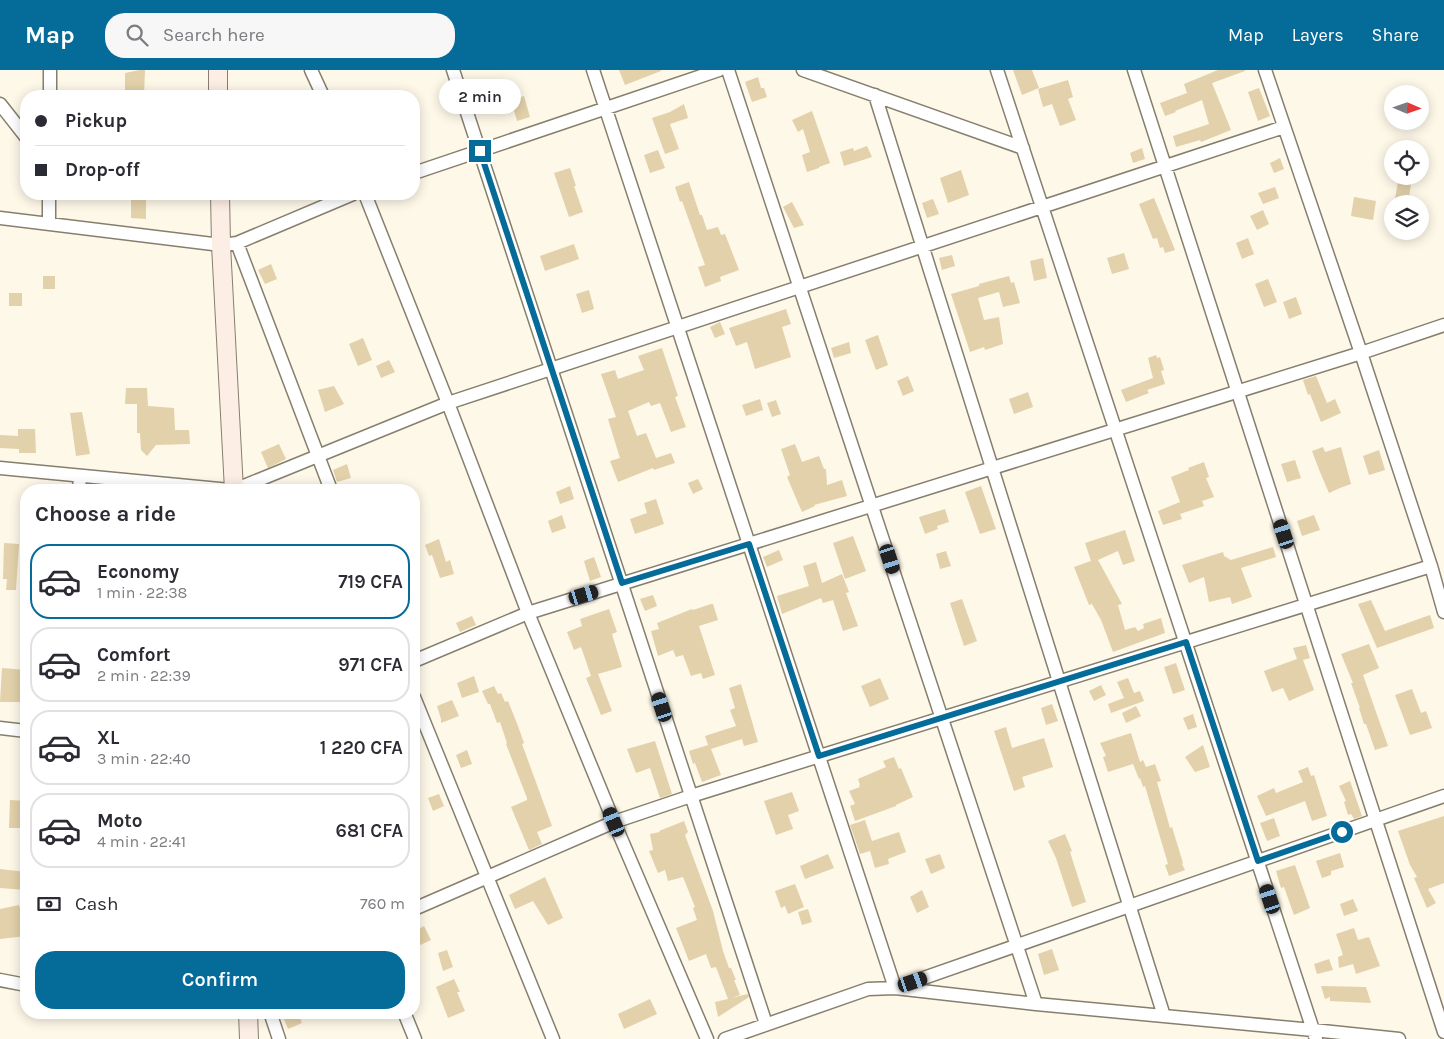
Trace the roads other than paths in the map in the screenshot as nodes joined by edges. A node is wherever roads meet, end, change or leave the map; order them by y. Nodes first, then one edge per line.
1 (50, 70) edge
2 (218, 70) edge
3 (311, 70) edge
4 (454, 70) edge
5 (593, 70) edge
6 (719, 70) edge
7 (728, 70) edge
8 (803, 70) edge
9 (997, 70) edge
10 (1134, 70) edge
11 (1265, 70) edge
12 (50, 90) edge
13 (218, 90) edge
14 (320, 90) edge
15 (876, 96) junction
16 (0, 104) edge
17 (605, 108) junction
18 (1284, 127) junction
19 (20, 129) edge
20 (1023, 148) junction
21 (480, 151) junction
22 (1165, 166) junction
23 (420, 171) edge
24 (49, 200) edge
25 (221, 200) edge
26 (338, 200) edge
27 (367, 200) edge
28 (1042, 207) junction
29 (0, 218) edge
30 (49, 224) junction
31 (229, 244) junction
32 (923, 246) junction
33 (800, 287) junction
34 (1444, 325) edge
35 (677, 327) junction
36 (1361, 353) junction
37 (552, 369) junction
38 (1238, 392) junction
39 (448, 403) junction
40 (1116, 430) junction
41 (318, 456) junction
42 (0, 468) edge
43 (992, 468) junction
44 (80, 476) junction
45 (79, 484) edge
46 (167, 484) edge
47 (233, 484) edge
48 (248, 484) edge
49 (329, 484) edge
50 (872, 505) junction
51 (749, 544) junction
52 (1431, 566) junction
53 (622, 583) junction
54 (1306, 605) junction
55 (1444, 612) edge
56 (528, 613) junction
57 (1186, 642) junction
58 (420, 658) edge
59 (1059, 682) junction
60 (420, 712) edge
61 (942, 718) junction
62 (0, 728) edge
63 (20, 730) edge
64 (819, 756) junction
65 (692, 796) junction
66 (1444, 796) edge
67 (1376, 820) junction
68 (614, 822) junction
69 (1258, 861) junction
70 (486, 877) junction
71 (420, 906) edge
72 (1130, 906) junction
73 (1016, 945) junction
74 (0, 980) edge
75 (20, 983) edge
76 (895, 988) junction
77 (1036, 1004) junction
78 (1164, 1016) junction
79 (248, 1019) edge
80 (272, 1019) edge
81 (407, 1019) edge
82 (766, 1024) junction
83 (1444, 1032) edge
84 (1314, 1034) edge
85 (249, 1039) edge
86 (279, 1039) edge
87 (415, 1039) edge
88 (553, 1039) edge
89 (707, 1039) edge
90 (725, 1039) edge
91 (1399, 1039) edge

1 - 12 street
2 - 13 street
3 - 14 street
4 - 21 street
5 - 17 street
6 - 17 street
7 - 33 street
8 - 15 street
9 - 20 street
10 - 22 street
11 - 18 street
15 - 20 street
15 - 32 street
16 - 19 street
17 - 21 street
17 - 35 street
18 - 22 street
18 - 36 street
20 - 28 street
21 - 23 street
21 - 37 street
22 - 28 street
22 - 38 street
24 - 30 street
25 - 31 street
26 - 31 street
27 - 39 street
28 - 32 street
28 - 40 street
29 - 30 street
30 - 31 street
31 - 41 street
31 - 47 street
32 - 33 street
32 - 43 street
33 - 35 street
33 - 50 street
34 - 36 street
35 - 37 street
35 - 51 street
36 - 38 street
36 - 52 street
37 - 39 street
37 - 53 street
38 - 40 street
38 - 54 street
39 - 41 street
39 - 56 street
40 - 43 street
40 - 57 street
41 - 48 street
41 - 49 street
42 - 44 street
43 - 50 street
43 - 59 street
44 - 45 street
44 - 46 street
50 - 51 street
50 - 61 street
51 - 53 street
51 - 64 street
52 - 54 street
52 - 55 street
53 - 56 street
53 - 65 street
54 - 57 street
54 - 67 street
56 - 58 street
56 - 68 street
57 - 59 street
57 - 69 street
59 - 61 street
59 - 72 street
60 - 70 street
61 - 64 street
61 - 73 street
62 - 63 street
64 - 65 street
64 - 76 street
65 - 68 street
65 - 82 street
66 - 67 street
67 - 69 street
67 - 83 street
68 - 70 street
68 - 89 street
69 - 72 street
69 - 84 street
70 - 71 street
70 - 88 street
72 - 73 street
72 - 78 street
73 - 76 street
73 - 77 street
74 - 75 street
76 - 77 street
76 - 82 street
77 - 78 street
78 - 84 street
79 - 85 street
80 - 86 street
81 - 87 street
82 - 90 street
84 - 91 street

